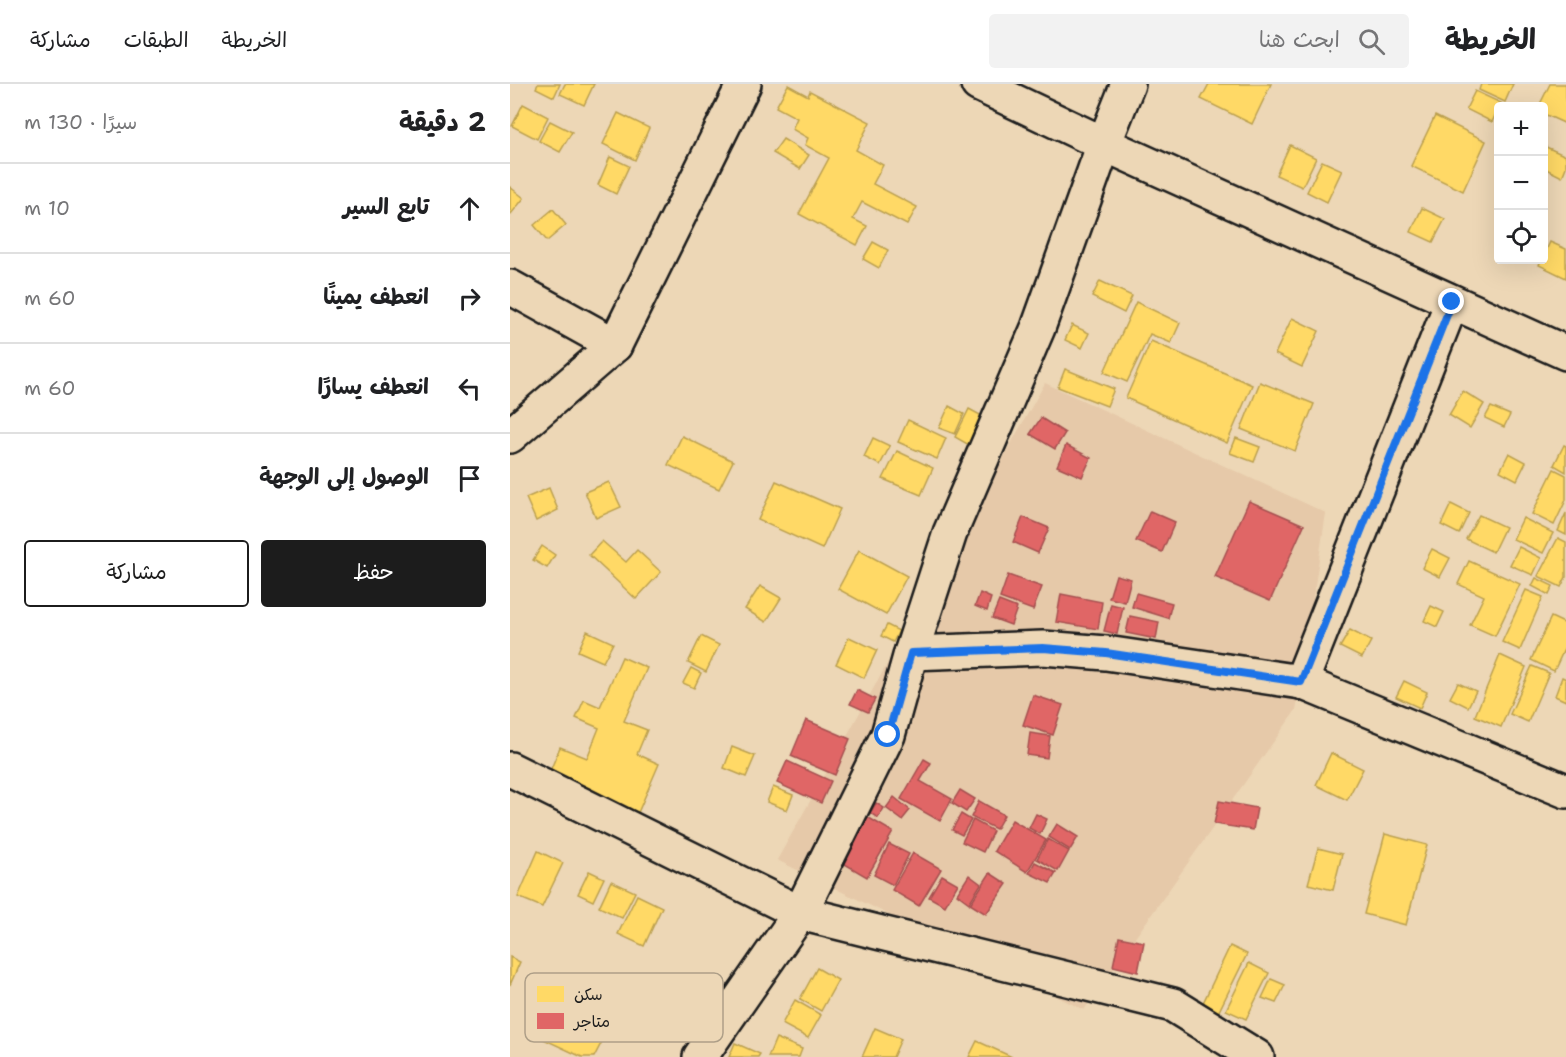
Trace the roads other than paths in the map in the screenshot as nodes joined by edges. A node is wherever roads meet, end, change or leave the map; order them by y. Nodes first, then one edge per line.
1 (744, 84) edge
2 (978, 84) edge
3 (1128, 84) edge
4 (1104, 144) junction
5 (510, 287) edge
6 (1452, 302) junction
7 (615, 345) junction
8 (1566, 353) edge
9 (510, 436) edge
10 (911, 653) junction
11 (1301, 682) junction
12 (510, 769) edge
13 (1566, 791) edge
14 (800, 913) junction
15 (723, 1024) edge
16 (710, 1042) edge
17 (700, 1057) edge
18 (1257, 1057) edge

1 - 7 street
2 - 4 street
3 - 4 street
4 - 6 street
4 - 10 street
5 - 7 street
6 - 8 street
6 - 11 street
7 - 9 street
10 - 11 street
10 - 14 street
11 - 13 street
12 - 14 street
14 - 15 street
14 - 18 street
16 - 17 street

